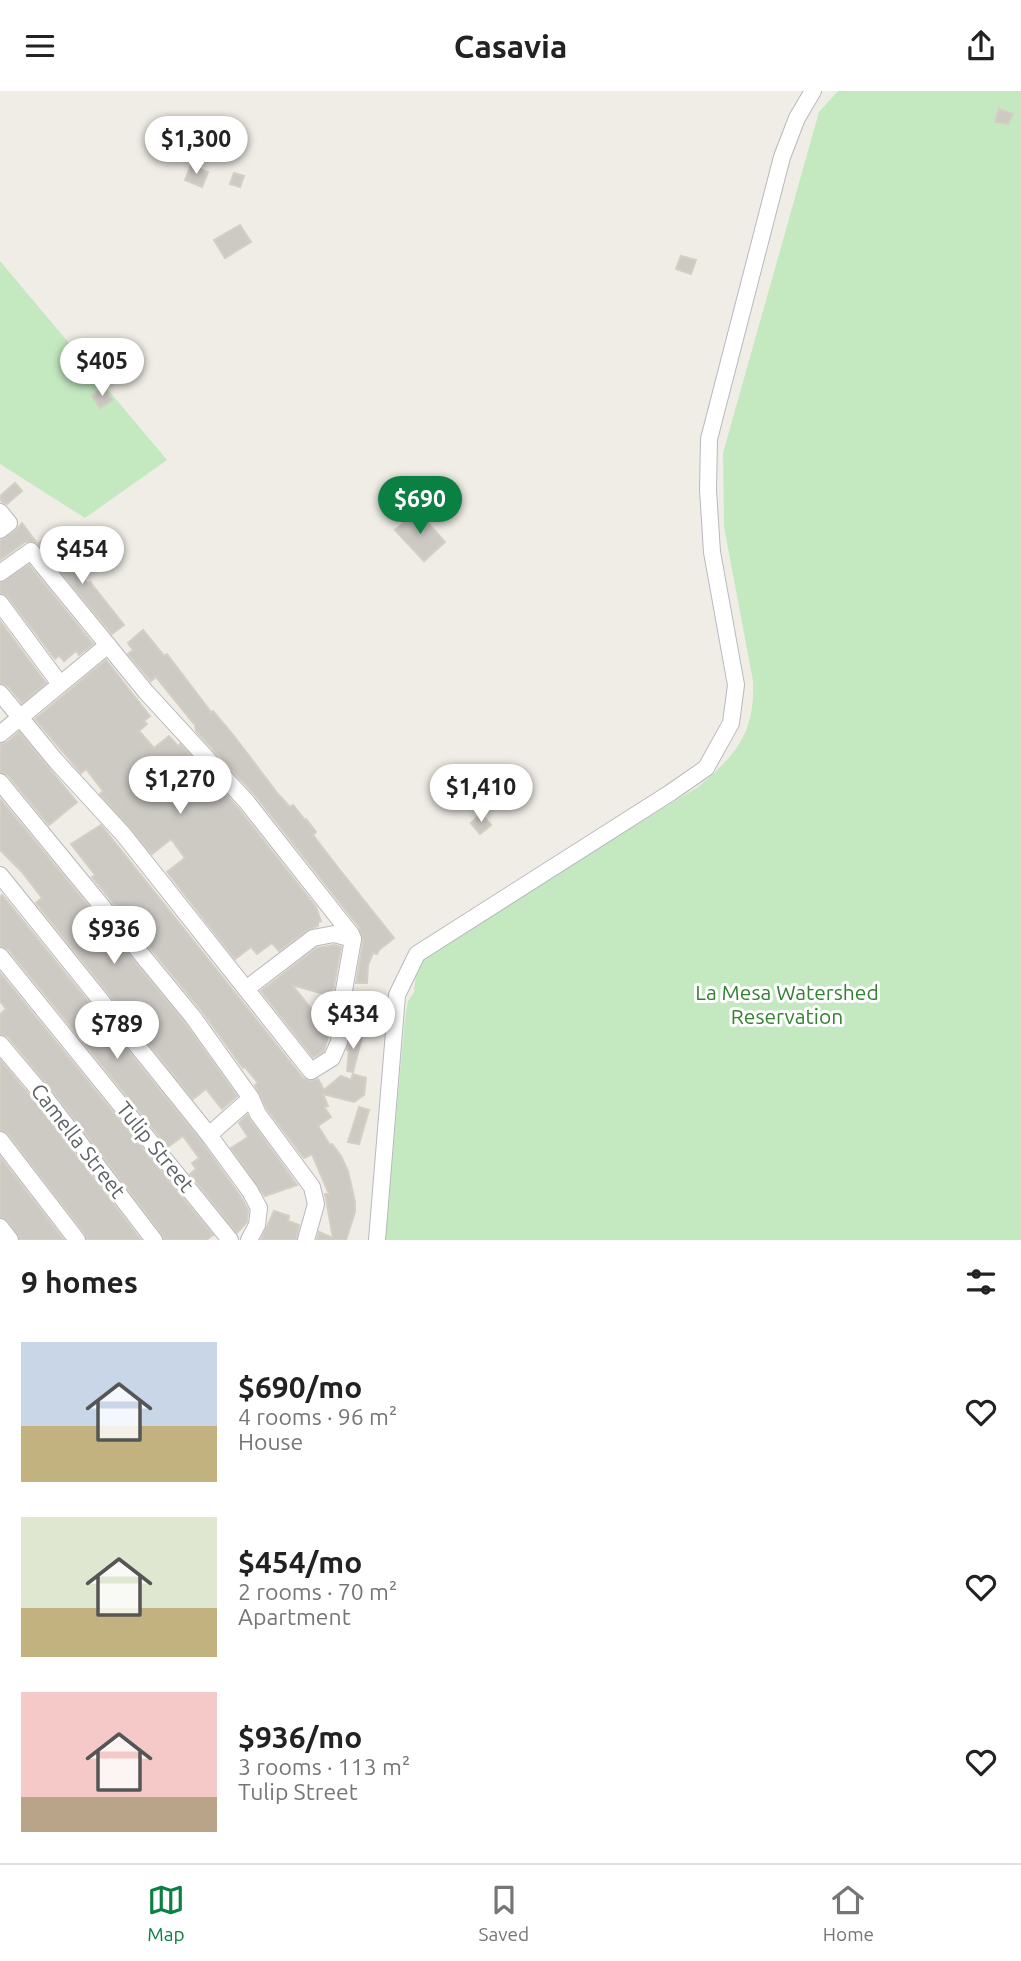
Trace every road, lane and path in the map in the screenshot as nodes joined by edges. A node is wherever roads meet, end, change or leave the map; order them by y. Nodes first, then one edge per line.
1 (813, 91) edge
2 (0, 512) edge
3 (0, 530) edge
4 (0, 573) edge
5 (0, 603) edge
6 (108, 645) junction
7 (60, 684) junction
8 (0, 693) edge
9 (20, 717) junction
10 (0, 734) edge
11 (0, 782) edge
12 (3, 883) edge
13 (353, 939) junction
14 (0, 956) edge
15 (246, 989) junction
16 (0, 1044) edge
17 (251, 1098) junction
18 (209, 1135) junction
19 (0, 1140) edge
20 (0, 1227) edge
21 (10, 1240) edge
22 (78, 1240) edge
23 (154, 1240) edge
24 (230, 1240) edge
25 (249, 1240) edge
26 (306, 1240) edge
27 (377, 1240) edge

1 - 27 street
2 - 3 street
4 - 6 street
5 - 7 street
6 - 7 street
6 - 13 street
7 - 9 street
8 - 9 street
9 - 10 street
9 - 15 street
11 - 17 street
12 - 18 street
13 - 15 street
13 - 15 street
14 - 24 street, Tulip Street
16 - 23 street, Camella Street
17 - 18 street
17 - 26 street
18 - 25 street
19 - 22 street
20 - 21 street

